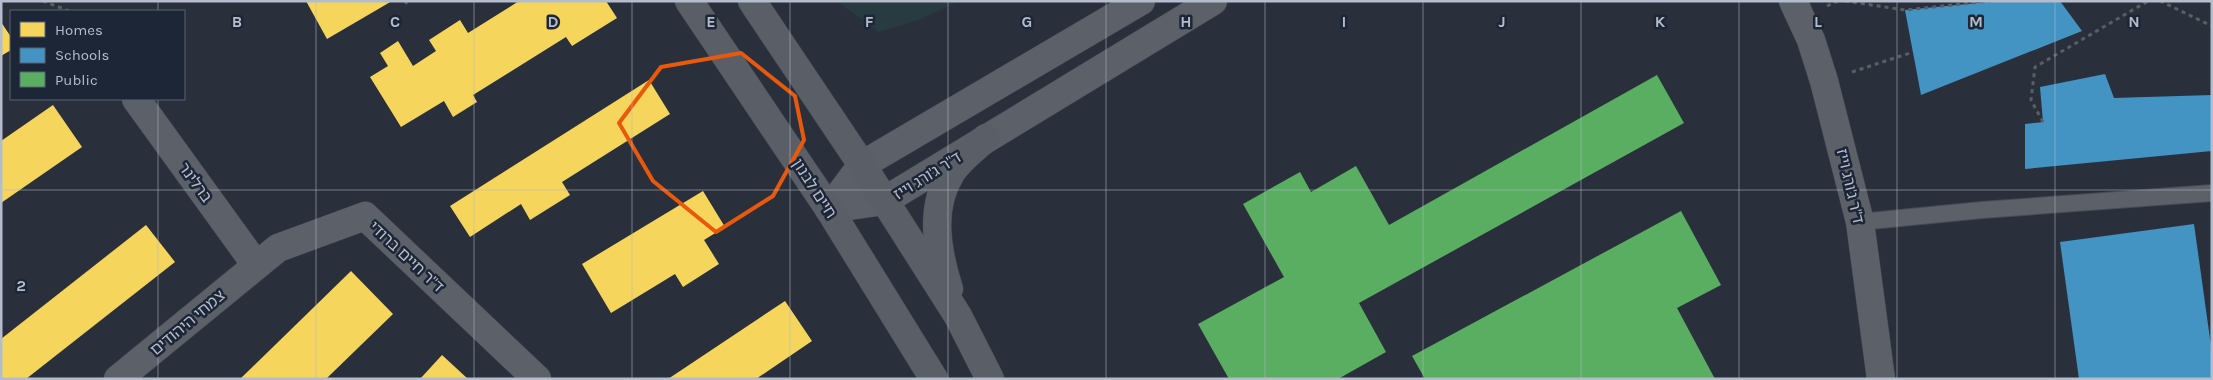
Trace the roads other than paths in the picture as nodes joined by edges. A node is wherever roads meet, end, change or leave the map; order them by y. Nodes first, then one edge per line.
1 (689, 1) edge
2 (752, 1) edge
3 (1141, 1) edge
4 (1213, 1) edge
5 (1793, 1) edge
6 (137, 100) edge
7 (986, 138) junction
8 (862, 165) junction
9 (2212, 193) edge
10 (884, 202) junction
11 (829, 209) junction
12 (1860, 222) junction
13 (256, 265) junction
14 (958, 316) junction
15 (118, 379) edge
16 (537, 379) edge
17 (934, 379) edge
18 (990, 379) edge
19 (1881, 379) edge

1 - 11 main road, חיים לבנון
2 - 8 main road
3 - 8 street
4 - 7 street, ד"ר ג'ורג וייז
5 - 12 street, ד"ר ג'ורג וייז
6 - 13 street, ברלינר
7 - 10 street, ד"ר ג'ורג וייז
7 - 14 main road
8 - 10 main road
8 - 11 street
9 - 12 lane
10 - 11 street, ד"ר ג'ורג וייז
10 - 14 main road
11 - 17 main road, חיים לבנון
12 - 19 street, ד"ר ג'ורג וייז
13 - 15 street, צמחי היהודים
13 - 16 street, ד"ר חיים ברודי
14 - 18 main road

